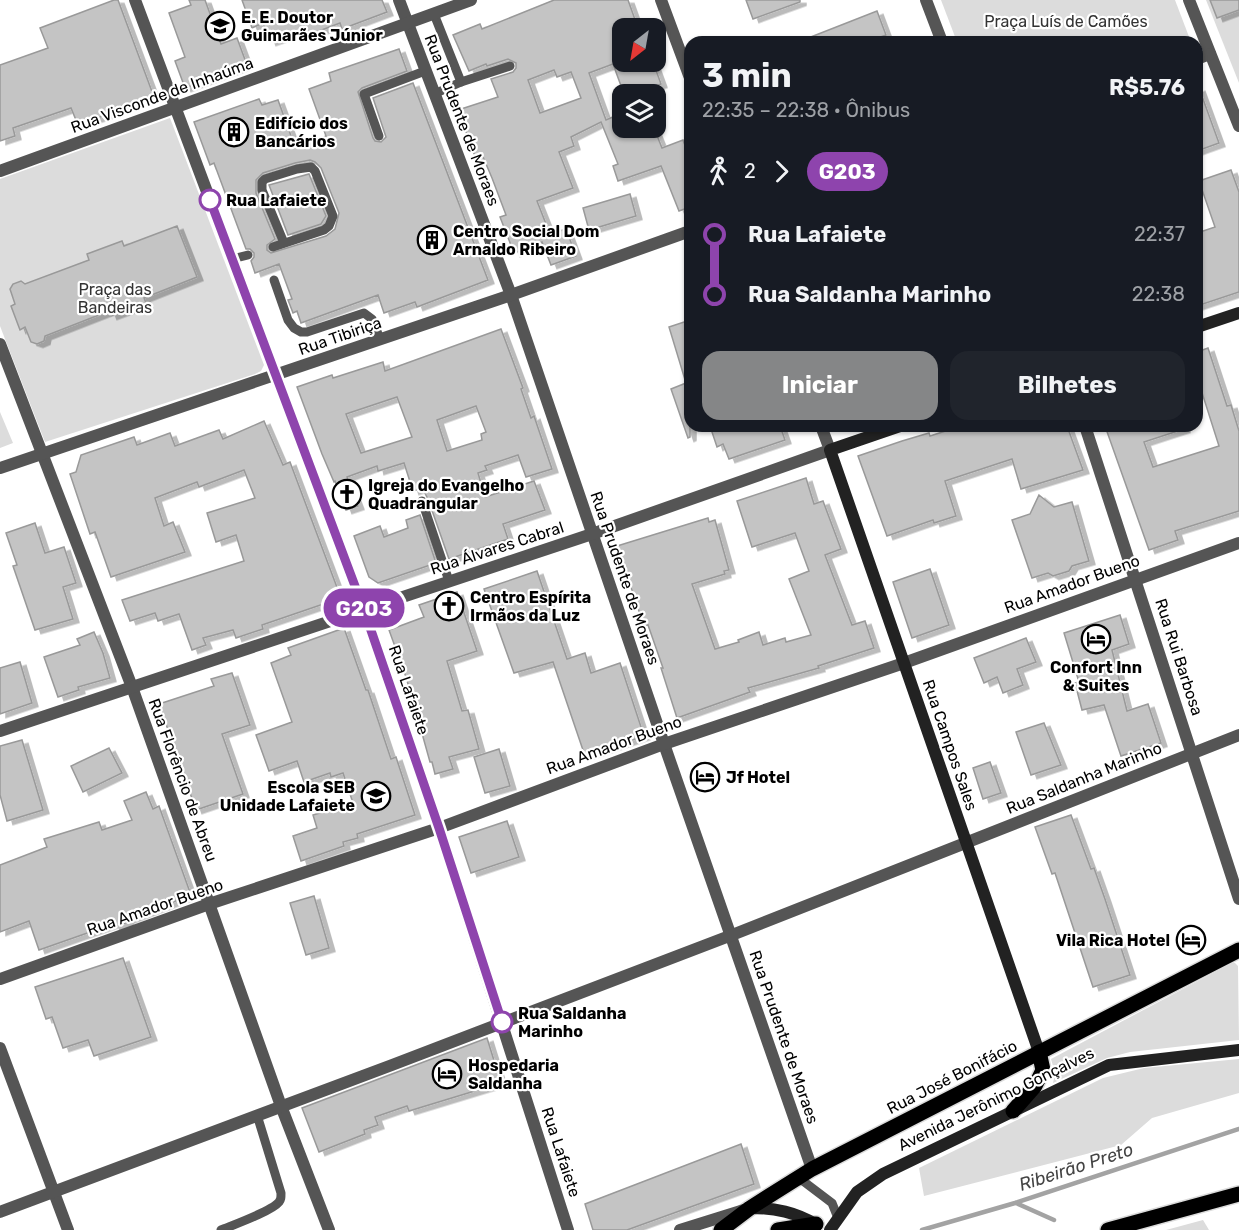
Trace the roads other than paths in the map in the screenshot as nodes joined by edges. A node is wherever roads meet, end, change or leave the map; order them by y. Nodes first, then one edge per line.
1 (135, 0) edge
2 (399, 0) edge
3 (471, 0) edge
4 (661, 0) edge
5 (926, 0) edge
6 (1189, 0) edge
7 (434, 14) junction
8 (408, 24) junction
9 (940, 36) edge
10 (1210, 54) junction
11 (1203, 57) edge
12 (684, 62) edge
13 (510, 66) dead end
14 (425, 71) junction
15 (461, 82) junction
16 (434, 94) junction
17 (175, 107) junction
18 (1239, 126) edge
19 (379, 136) dead end
20 (0, 171) edge
21 (684, 233) edge
22 (284, 243) junction
23 (273, 247) dead end
24 (248, 255) dead end
25 (232, 259) junction
26 (274, 280) dead end
27 (511, 295) junction
28 (1239, 313) edge
29 (1203, 325) edge
30 (380, 339) junction
31 (0, 344) edge
32 (277, 375) junction
33 (823, 432) edge
34 (882, 432) edge
35 (1087, 432) edge
36 (830, 450) junction
37 (43, 454) junction
38 (0, 468) edge
39 (422, 501) dead end
40 (592, 534) junction
41 (1239, 543) edge
42 (1136, 579) junction
43 (449, 581) junction
44 (364, 610) junction
45 (904, 663) junction
46 (132, 687) junction
47 (0, 731) edge
48 (1239, 735) edge
49 (664, 744) junction
50 (1193, 753) junction
51 (439, 828) junction
52 (968, 843) junction
53 (1239, 899) edge
54 (209, 904) junction
55 (732, 935) junction
56 (1239, 950) edge
57 (0, 979) edge
58 (502, 1022) junction
59 (0, 1048) edge
60 (1239, 1050) edge
61 (1039, 1052) junction
62 (282, 1106) junction
63 (1013, 1111) junction
64 (256, 1115) junction
65 (812, 1169) junction
66 (796, 1180) junction
67 (53, 1191) junction
68 (1239, 1194) edge
69 (750, 1208) junction
70 (0, 1212) edge
71 (838, 1218) junction
72 (824, 1228) edge
73 (68, 1230) edge
74 (221, 1230) edge
75 (329, 1230) edge
76 (568, 1230) edge
77 (680, 1230) edge
78 (721, 1230) edge
79 (778, 1230) edge
80 (1108, 1230) edge

1 - 17 street, Rua Lafaiete
2 - 8 street, Rua Prudente de Moraes
3 - 7 street, Rua Visconde de Inhaúma
4 - 12 street
5 - 9 street
6 - 10 street
7 - 8 street, Rua Visconde de Inhaúma
7 - 15 lane
8 - 14 street, Rua Prudente de Moraes
8 - 17 street, Rua Visconde de Inhaúma
10 - 11 street
10 - 18 street
13 - 15 lane
14 - 16 street, Rua Prudente de Moraes
14 - 19 lane
15 - 16 lane
16 - 27 street, Rua Prudente de Moraes
17 - 20 street, Rua Visconde de Inhaúma
17 - 25 street, Rua Lafaiete
21 - 27 street, Rua Tibiriça
22 - 22 lane
22 - 23 lane
24 - 25 lane
25 - 32 street, Rua Lafaiete
26 - 30 lane
27 - 30 street, Rua Tibiriça
27 - 40 street, Rua Prudente de Moraes
28 - 29 main road
30 - 32 street, Rua Tibiriça
31 - 37 street, Rua Florêncio de Abreu
32 - 37 street, Rua Tibiriça
32 - 44 street, Rua Lafaiete
33 - 36 street
34 - 36 main road, Rua Álvares Cabral
35 - 42 street, Rua Rui Barbosa
36 - 40 street, Rua Álvares Cabral
36 - 45 main road, Rua Campos Sales
37 - 38 street, Rua Tibiriça
37 - 46 street, Rua Florêncio de Abreu
39 - 43 lane
40 - 43 street, Rua Álvares Cabral
40 - 49 street, Rua Prudente de Moraes
41 - 42 street, Rua Amador Bueno
42 - 45 street, Rua Amador Bueno
42 - 50 street, Rua Rui Barbosa
43 - 44 street, Rua Álvares Cabral
44 - 46 street, Rua Álvares Cabral
44 - 51 street, Rua Lafaiete
45 - 49 street, Rua Amador Bueno
45 - 52 main road, Rua Campos Sales
46 - 47 street, Rua Álvares Cabral
46 - 54 street, Rua Florêncio de Abreu
48 - 50 street, Rua Saldanha Marinho
49 - 51 street, Rua Amador Bueno
49 - 55 street, Rua Prudente de Moraes
50 - 52 street, Rua Saldanha Marinho
50 - 53 street, Rua Rui Barbosa
51 - 54 street, Rua Amador Bueno
51 - 58 street, Rua Lafaiete
52 - 55 street, Rua Saldanha Marinho
52 - 61 main road, Rua Campos Sales
54 - 57 street, Rua Amador Bueno
54 - 62 street, Rua Florêncio de Abreu
55 - 58 street, Rua Saldanha Marinho
55 - 65 street, Rua Prudente de Moraes
56 - 61 main road, Rua José Bonifácio
58 - 62 street, Rua Saldanha Marinho
58 - 76 street, Rua Lafaiete
59 - 67 street
60 - 63 main road, Avenida Jerônimo Gonçalves
61 - 63 main road
61 - 65 main road, Rua José Bonifácio
62 - 64 street, Rua Saldanha Marinho
62 - 75 street, Rua Florêncio de Abreu
63 - 71 main road, Avenida Jerônimo Gonçalves
64 - 67 street, Rua Saldanha Marinho
64 - 74 lane
65 - 66 main road, Rua José Bonifácio
66 - 69 main road, Rua José Bonifácio
66 - 71 lane
67 - 70 street, Rua Saldanha Marinho
67 - 73 street
68 - 80 main road
69 - 72 main road
69 - 77 street, Rua José Bonifácio
69 - 78 main road
71 - 72 main road, Avenida Jerônimo Gonçalves
72 - 79 main road

